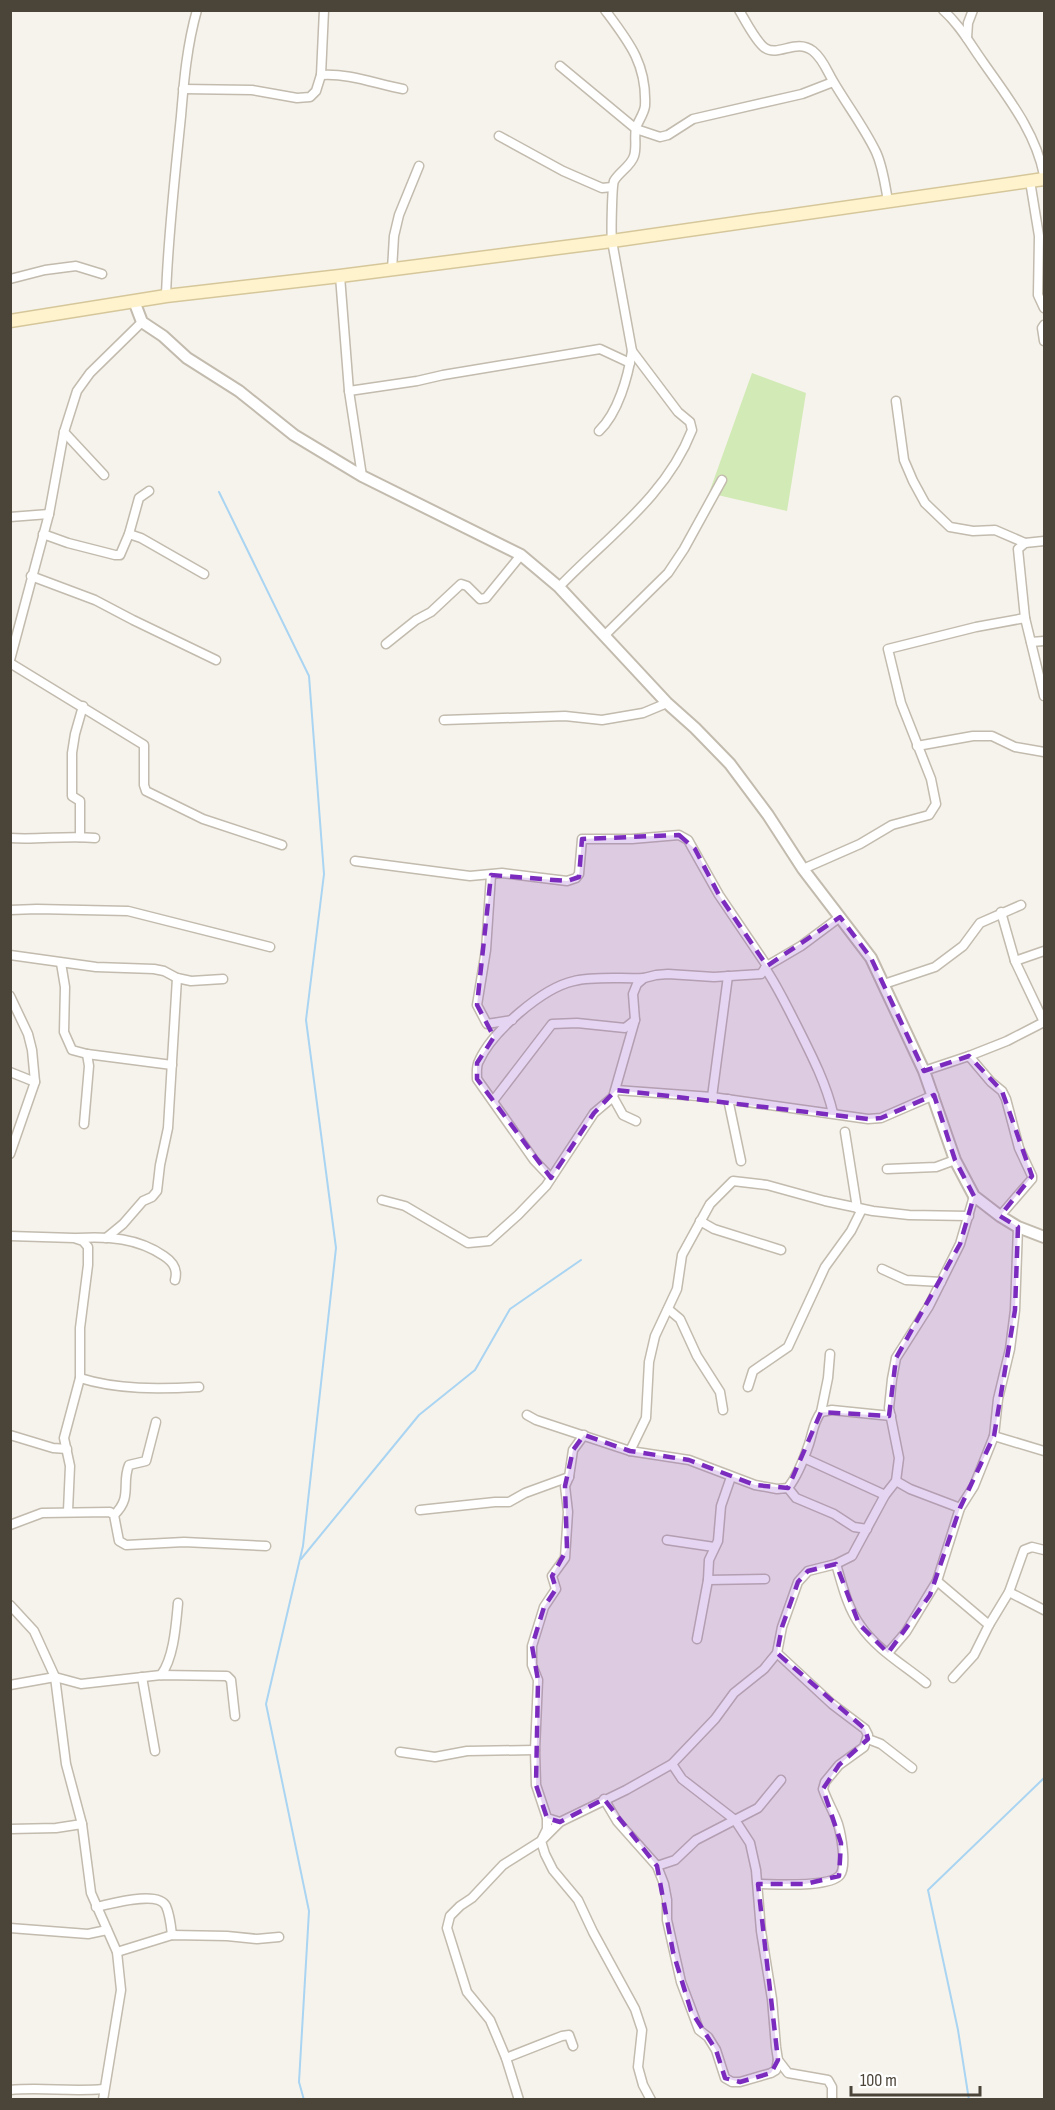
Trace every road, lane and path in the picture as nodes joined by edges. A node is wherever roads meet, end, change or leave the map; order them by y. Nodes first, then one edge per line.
1 (197, 10) edge
2 (324, 10) edge
3 (605, 10) edge
4 (738, 10) edge
5 (943, 10) edge
6 (973, 10) edge
7 (967, 38) junction
8 (560, 66) dead end
9 (321, 75) junction
10 (833, 82) junction
11 (183, 89) junction
12 (403, 89) dead end
13 (636, 129) junction
14 (499, 135) dead end
15 (419, 166) dead end
16 (1044, 177) edge
17 (1030, 181) junction
18 (612, 187) junction
19 (888, 201) junction
20 (612, 241) junction
21 (392, 270) junction
22 (102, 274) dead end
23 (340, 276) junction
24 (10, 279) edge
25 (166, 296) junction
26 (134, 301) junction
27 (1044, 308) edge
28 (10, 321) edge
29 (142, 322) junction
30 (1044, 326) edge
31 (1044, 341) edge
32 (632, 351) junction
33 (630, 363) junction
34 (349, 391) junction
35 (896, 401) dead end
36 (599, 431) dead end
37 (64, 432) junction
38 (105, 475) dead end
39 (362, 476) junction
40 (722, 480) dead end
41 (149, 491) dead end
42 (49, 514) junction
43 (10, 517) edge
44 (43, 534) junction
45 (129, 534) junction
46 (1044, 541) edge
47 (1025, 543) junction
48 (521, 555) junction
49 (204, 574) dead end
50 (32, 576) junction
51 (559, 587) junction
52 (1025, 618) junction
53 (605, 635) junction
54 (1044, 641) edge
55 (1031, 642) junction
56 (386, 644) dead end
57 (216, 660) dead end
58 (10, 662) edge
59 (1044, 696) edge
60 (667, 703) junction
61 (83, 706) junction
62 (444, 720) dead end
63 (917, 746) junction
64 (1044, 752) edge
65 (80, 837) junction
66 (10, 838) edge
67 (94, 838) dead end
68 (282, 845) dead end
69 (355, 861) dead end
70 (803, 869) junction
71 (491, 875) junction
72 (1021, 905) dead end
73 (10, 910) edge
74 (1001, 912) junction
75 (840, 917) junction
76 (270, 947) dead end
77 (1044, 951) edge
78 (10, 955) edge
79 (1016, 961) junction
80 (61, 963) junction
81 (766, 967) junction
82 (728, 976) junction
83 (177, 978) junction
84 (644, 978) junction
85 (223, 979) dead end
86 (884, 984) junction
87 (10, 996) edge
88 (513, 1020) junction
89 (635, 1020) junction
90 (1044, 1022) edge
91 (87, 1054) junction
92 (969, 1056) junction
93 (172, 1065) junction
94 (924, 1071) junction
95 (10, 1072) edge
96 (35, 1082) junction
97 (615, 1093) junction
98 (933, 1095) junction
99 (712, 1097) junction
100 (728, 1099) junction
101 (493, 1101) junction
102 (833, 1113) junction
103 (636, 1121) dead end
104 (84, 1124) dead end
105 (845, 1132) dead end
106 (10, 1155) edge
107 (955, 1160) junction
108 (741, 1161) dead end
109 (886, 1169) dead end
110 (551, 1178) junction
111 (974, 1196) junction
112 (382, 1200) dead end
113 (860, 1209) junction
114 (969, 1216) junction
115 (1000, 1216) junction
116 (700, 1221) junction
117 (1018, 1227) junction
118 (10, 1236) edge
119 (1044, 1237) edge
120 (74, 1238) junction
121 (106, 1238) junction
122 (781, 1250) dead end
123 (882, 1269) dead end
124 (175, 1280) dead end
125 (941, 1282) junction
126 (668, 1309) junction
127 (830, 1354) dead end
128 (80, 1378) junction
129 (199, 1387) dead end
130 (748, 1387) dead end
131 (723, 1410) dead end
132 (821, 1412) junction
133 (527, 1416) dead end
134 (891, 1416) junction
135 (156, 1422) dead end
136 (10, 1435) edge
137 (584, 1435) junction
138 (994, 1436) junction
139 (67, 1449) junction
140 (630, 1451) junction
141 (1044, 1451) edge
142 (804, 1458) junction
143 (731, 1477) junction
144 (569, 1478) junction
145 (896, 1481) junction
146 (788, 1488) junction
147 (885, 1496) junction
148 (960, 1509) junction
149 (420, 1510) dead end
150 (68, 1512) junction
151 (114, 1515) junction
152 (10, 1525) edge
153 (867, 1529) junction
154 (667, 1540) dead end
155 (266, 1546) dead end
156 (714, 1547) junction
157 (1044, 1550) edge
158 (836, 1564) junction
159 (765, 1579) dead end
160 (708, 1580) junction
161 (937, 1581) junction
162 (1010, 1592) junction
163 (178, 1603) dead end
164 (10, 1605) edge
165 (1044, 1610) edge
166 (989, 1625) junction
167 (698, 1639) dead end
168 (777, 1653) junction
169 (888, 1653) junction
170 (161, 1675) junction
171 (55, 1677) junction
172 (142, 1677) junction
173 (953, 1678) dead end
174 (926, 1683) dead end
175 (10, 1685) edge
176 (235, 1716) dead end
177 (868, 1739) junction
178 (535, 1750) junction
179 (155, 1751) dead end
180 (400, 1752) dead end
181 (672, 1764) junction
182 (912, 1768) dead end
183 (781, 1780) dead end
184 (604, 1799) junction
185 (547, 1818) junction
186 (735, 1820) junction
187 (560, 1822) junction
188 (82, 1824) junction
189 (10, 1829) edge
190 (541, 1841) junction
191 (657, 1866) junction
192 (758, 1884) junction
193 (96, 1907) junction
194 (10, 1928) edge
195 (107, 1930) junction
196 (172, 1935) junction
197 (279, 1937) dead end
198 (117, 1952) junction
199 (573, 2046) dead end
200 (506, 2058) junction
201 (778, 2060) junction
202 (103, 2089) junction
203 (10, 2090) edge
204 (103, 2100) edge
205 (519, 2100) edge
206 (651, 2100) edge
207 (832, 2100) edge

1 - 11 street
2 - 9 street
3 - 13 street
4 - 10 street
5 - 7 street
6 - 7 street
7 - 16 street
8 - 13 street
9 - 11 street
9 - 12 street
10 - 13 street
10 - 19 street
11 - 25 street
13 - 18 street
14 - 18 street
15 - 21 street
16 - 17 main road
17 - 19 main road
17 - 27 street
18 - 20 street
19 - 20 main road
20 - 21 main road
20 - 32 street
21 - 23 main road
22 - 24 street
23 - 25 main road
23 - 34 street
25 - 26 main road
26 - 28 main road
26 - 29 street
29 - 37 street
29 - 39 street
30 - 31 street
32 - 33 street
32 - 51 street
33 - 34 street
33 - 36 street
34 - 39 street
35 - 47 street
37 - 38 street
37 - 42 street
39 - 48 street
40 - 53 street
41 - 45 street
42 - 43 street
42 - 44 street
44 - 45 street
44 - 50 street
45 - 49 street
46 - 47 street
47 - 52 street
48 - 51 street
48 - 56 street
50 - 57 street
50 - 58 street
51 - 53 street
52 - 55 street
52 - 63 street
53 - 60 street
54 - 55 street
55 - 59 street
58 - 61 street
60 - 62 street
60 - 70 street
61 - 65 street
61 - 68 street
63 - 64 street
63 - 70 street
65 - 66 street
65 - 67 street
69 - 71 street
70 - 75 street
71 - 81 street
71 - 88 street
72 - 74 street
73 - 76 street
74 - 79 street
74 - 86 street
75 - 81 street
75 - 86 street
77 - 79 street
78 - 80 street
79 - 90 street
80 - 83 street
80 - 91 street
81 - 82 street
81 - 102 street
82 - 84 street
82 - 99 street
83 - 85 street
83 - 93 street
84 - 88 street
84 - 89 street
86 - 94 street
87 - 96 street
88 - 101 street
89 - 97 street
89 - 101 street
90 - 92 street
91 - 93 street
91 - 104 street
92 - 94 street
92 - 115 street
93 - 121 street
94 - 98 street
95 - 96 street
96 - 106 street
97 - 99 street
97 - 103 street
97 - 110 street
98 - 102 street
98 - 107 street
99 - 100 street
100 - 102 street
100 - 108 street
101 - 110 street
105 - 113 street
107 - 109 street
107 - 111 street
110 - 112 street
111 - 114 street
111 - 115 street
113 - 114 street
113 - 116 street
113 - 130 street
114 - 125 street
115 - 117 street
116 - 122 street
116 - 126 street
117 - 119 street
117 - 138 street
118 - 120 street
120 - 121 street
120 - 128 street
121 - 124 street
123 - 125 street
125 - 134 street
126 - 131 street
126 - 140 street
127 - 132 street
128 - 129 street
128 - 139 street
132 - 134 street
132 - 142 street
133 - 137 street
134 - 145 street
135 - 151 street
136 - 139 street
137 - 140 street
137 - 144 street
138 - 141 street
138 - 148 street
139 - 150 street
140 - 143 street
142 - 146 street
142 - 147 street
143 - 146 street
143 - 156 street
144 - 149 street
144 - 178 street
145 - 147 street
145 - 148 street
146 - 153 street
147 - 153 street
148 - 161 street
150 - 151 street
150 - 152 street
151 - 155 street
153 - 158 street
154 - 156 street
156 - 160 street
157 - 162 street
158 - 168 street
158 - 169 street
159 - 160 street
160 - 167 street
161 - 166 street
161 - 169 street
162 - 165 street
162 - 166 street
163 - 170 street
164 - 171 street
166 - 173 street
168 - 177 street
168 - 181 street
169 - 174 street
170 - 172 street
170 - 176 street
171 - 172 street
171 - 175 street
171 - 188 street
172 - 179 street
177 - 182 street
177 - 192 street
178 - 180 street
178 - 185 street
181 - 184 street
181 - 186 street
183 - 186 street
184 - 187 street
184 - 191 street
185 - 187 street
185 - 190 street
186 - 191 street
186 - 192 street
187 - 190 street
188 - 189 street
188 - 193 street
190 - 200 street
190 - 206 street
191 - 201 street
192 - 201 street
193 - 195 street
193 - 196 street
194 - 195 street
195 - 198 street
196 - 197 street
196 - 198 street
198 - 202 street
199 - 200 street
200 - 205 street
201 - 207 street
202 - 203 street
202 - 204 street

